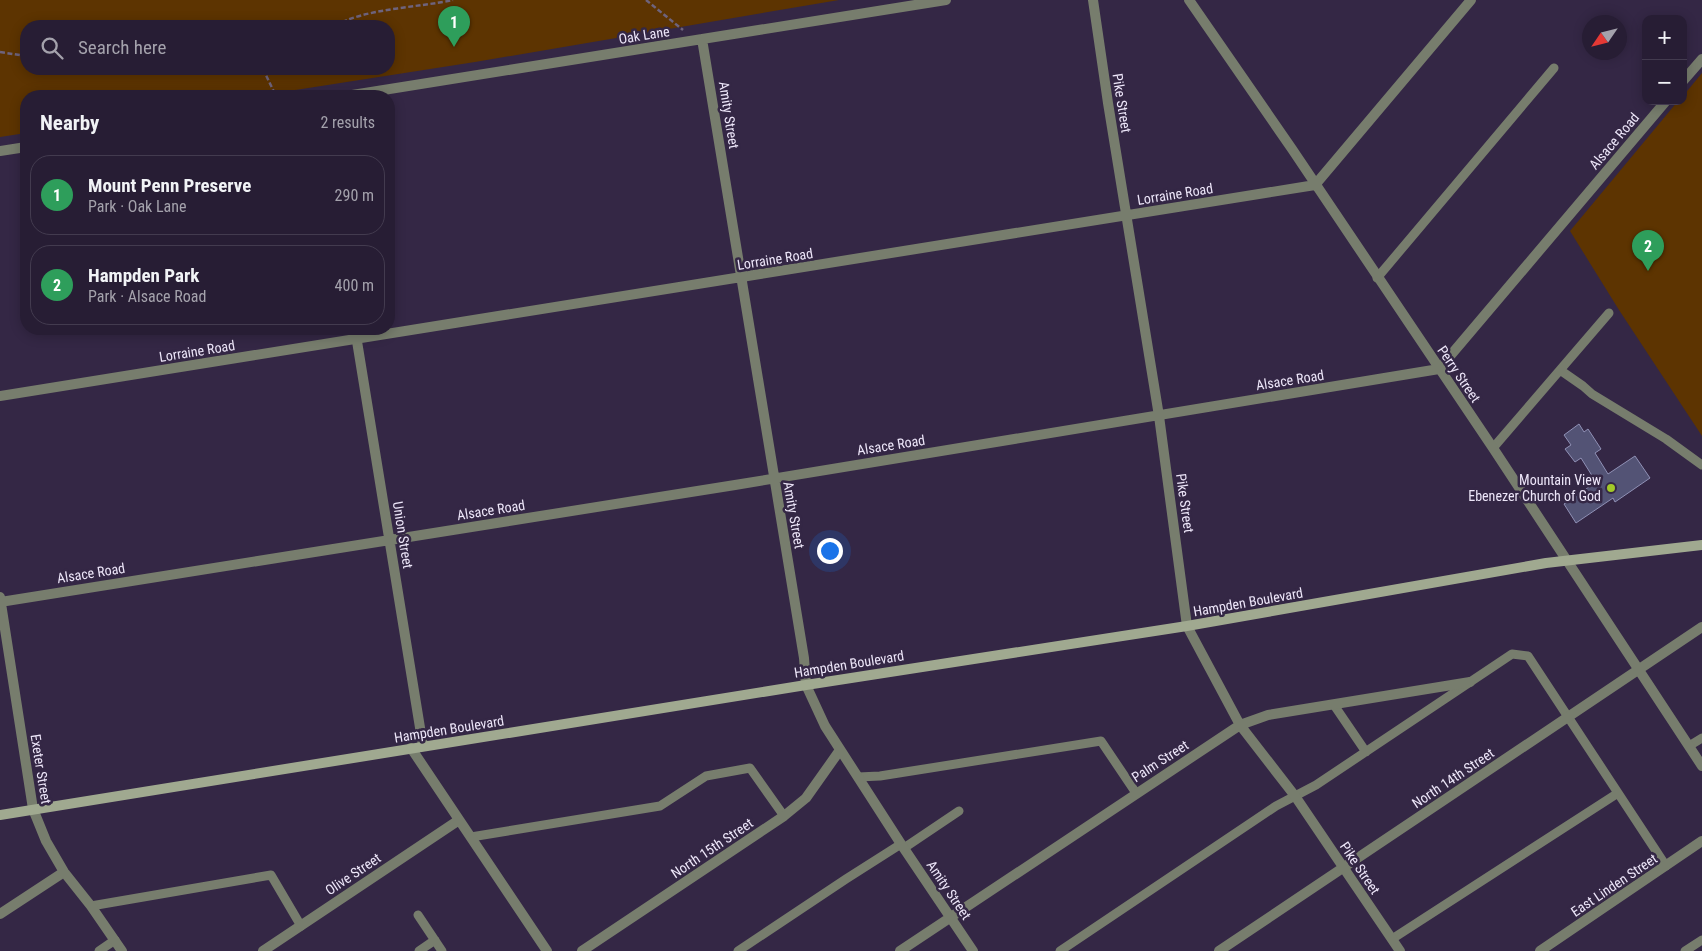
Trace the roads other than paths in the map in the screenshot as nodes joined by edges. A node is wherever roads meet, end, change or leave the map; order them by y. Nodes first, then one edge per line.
1 (946, 0) edge
2 (1093, 0) edge
3 (1189, 0) edge
4 (1471, 0) edge
5 (697, 40) junction
6 (1702, 59) edge
7 (1554, 68) dead end
8 (1687, 76) edge
9 (384, 90) edge
10 (1663, 105) edge
11 (20, 148) edge
12 (0, 151) edge
13 (1315, 185) junction
14 (1126, 216) junction
15 (742, 278) junction
16 (1377, 278) junction
17 (1609, 313) dead end
18 (395, 328) edge
19 (350, 335) edge
20 (356, 335) edge
21 (1439, 369) junction
22 (1560, 370) junction
23 (0, 396) edge
24 (1159, 416) junction
25 (1493, 448) junction
26 (1702, 465) edge
27 (774, 478) junction
28 (390, 540) junction
29 (1702, 545) edge
30 (1567, 560) junction
31 (0, 600) edge
32 (1187, 626) junction
33 (1702, 627) edge
34 (1639, 670) junction
35 (1470, 682) junction
36 (806, 684) junction
37 (1334, 705) junction
38 (1568, 717) junction
39 (1240, 725) junction
40 (1702, 738) edge
41 (424, 746) junction
42 (1689, 746) junction
43 (411, 748) junction
44 (840, 750) junction
45 (1366, 752) junction
46 (1702, 766) edge
47 (858, 777) junction
48 (1136, 793) junction
49 (1618, 793) junction
50 (1296, 796) junction
51 (33, 809) junction
52 (959, 811) dead end
53 (0, 815) edge
54 (784, 816) junction
55 (459, 820) junction
56 (471, 837) junction
57 (1702, 841) edge
58 (903, 846) junction
59 (1666, 866) junction
60 (1344, 868) junction
61 (64, 872) junction
62 (91, 906) junction
63 (0, 914) edge
64 (418, 915) dead end
65 (951, 917) junction
66 (301, 926) junction
67 (1392, 939) junction
68 (115, 940) junction
69 (435, 940) junction
70 (1702, 940) edge
71 (99, 951) edge
72 (122, 951) edge
73 (262, 951) edge
74 (419, 951) edge
75 (442, 951) edge
76 (547, 951) edge
77 (582, 951) edge
78 (738, 951) edge
79 (900, 951) edge
80 (973, 951) edge
81 (1060, 951) edge
82 (1218, 951) edge
83 (1400, 951) edge
84 (1540, 951) edge
85 (1685, 951) edge

1 - 5 street, Oak Lane
2 - 14 street, Pike Street
3 - 13 street, Perry Street
4 - 13 street
5 - 9 street, Oak Lane
5 - 15 street, Amity Street
6 - 8 street
7 - 16 lane
10 - 21 street, Alsace Road
11 - 12 street
13 - 14 street, Lorraine Road
13 - 16 street, Perry Street
14 - 15 street, Lorraine Road
14 - 24 street, Pike Street
15 - 18 street, Lorraine Road
15 - 27 street, Amity Street
16 - 21 street, Perry Street
17 - 22 lane
19 - 23 street, Lorraine Road
20 - 28 street, Union Street
21 - 24 street, Alsace Road
21 - 25 street, Perry Street
22 - 25 lane
22 - 26 lane
24 - 27 street, Alsace Road
24 - 32 street, Pike Street
25 - 30 street, Perry Street
27 - 28 street, Alsace Road
27 - 36 street, Amity Street
28 - 31 street, Alsace Road
28 - 41 street, Union Street
29 - 30 main road, Hampden Boulevard
30 - 32 main road, Hampden Boulevard
30 - 34 street, Perry Street
31 - 51 street, Exeter Street
32 - 36 main road, Hampden Boulevard
32 - 39 street, Pike Street
33 - 34 street, North 14th Street
34 - 38 street, North 14th Street
34 - 42 street, Perry Street
35 - 37 street, Palm Street
35 - 38 lane
35 - 45 lane
36 - 41 main road, Hampden Boulevard
36 - 44 street, Amity Street
37 - 39 street, Palm Street
37 - 45 lane
38 - 49 lane
38 - 60 street, North 14th Street
39 - 48 street, Palm Street
39 - 50 street, Pike Street
40 - 42 lane
41 - 43 main road, Hampden Boulevard
42 - 46 street, Perry Street
43 - 51 main road, Hampden Boulevard
43 - 55 street
44 - 47 street, Amity Street
44 - 54 street, North 15th Street
45 - 50 lane
47 - 48 lane
47 - 58 street, Amity Street
48 - 65 street, Palm Street
49 - 59 lane
49 - 67 lane
50 - 60 street, Pike Street
50 - 81 lane
51 - 53 main road, Hampden Boulevard
51 - 61 street, Exeter Street
52 - 58 lane
54 - 56 lane
54 - 77 street, North 15th Street
55 - 56 street
55 - 66 street, Olive Street
56 - 76 street
57 - 59 street, East Linden Street
58 - 65 street, Amity Street
58 - 78 lane
59 - 84 street, East Linden Street
60 - 67 street, Pike Street
60 - 82 street, North 14th Street
61 - 62 street, Exeter Street
61 - 63 street
62 - 66 lane
62 - 68 street, Exeter Street
64 - 69 lane
65 - 79 street, Palm Street
65 - 80 street, Amity Street
66 - 73 street, Olive Street
67 - 83 street, Pike Street
68 - 71 lane
68 - 72 street, Exeter Street
69 - 74 lane
69 - 75 lane
70 - 85 lane

